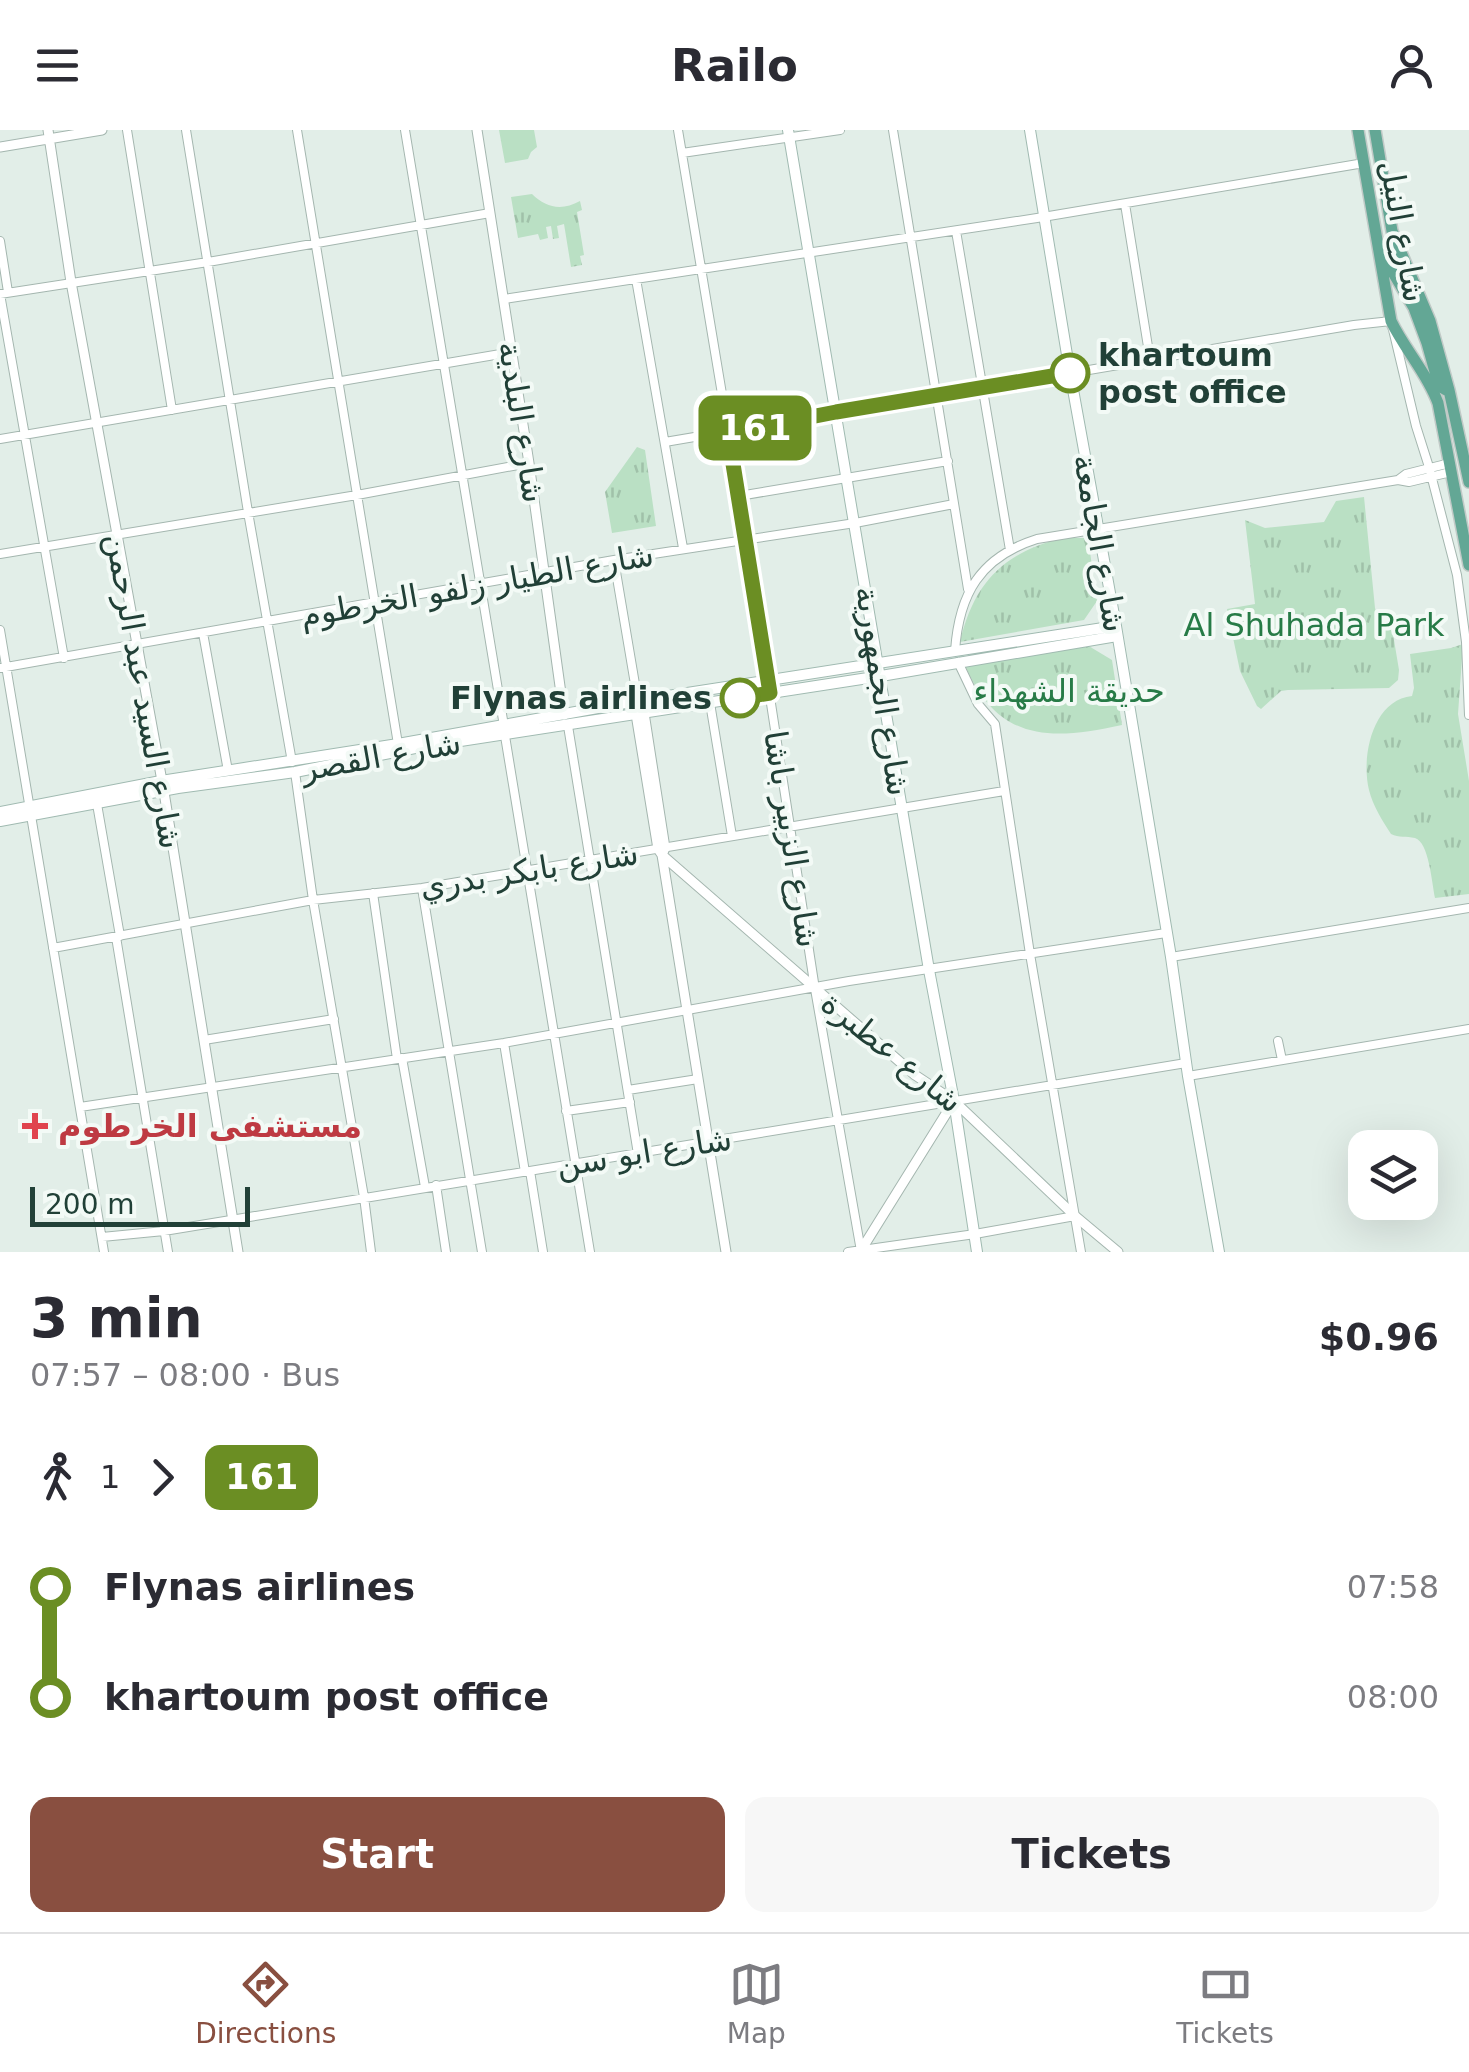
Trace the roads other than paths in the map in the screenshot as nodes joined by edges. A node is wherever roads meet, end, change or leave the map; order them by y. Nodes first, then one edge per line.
1 (102, 130) edge
2 (127, 130) edge
3 (186, 130) edge
4 (297, 130) edge
5 (405, 130) edge
6 (477, 130) edge
7 (678, 130) edge
8 (840, 130) edge
9 (894, 130) edge
10 (1030, 130) edge
11 (1358, 130) edge
12 (1374, 130) edge
13 (49, 134) edge
14 (788, 134) edge
15 (0, 147) edge
16 (682, 153) junction
17 (1364, 163) junction
18 (1125, 204) junction
19 (490, 213) junction
20 (1044, 217) junction
21 (421, 224) junction
22 (956, 231) junction
23 (912, 237) junction
24 (0, 241) edge
25 (316, 243) junction
26 (1378, 248) junction
27 (808, 253) junction
28 (208, 262) junction
29 (700, 270) junction
30 (149, 271) junction
31 (636, 279) junction
32 (71, 282) junction
33 (3, 293) edge
34 (504, 299) junction
35 (1391, 321) junction
36 (512, 352) junction
37 (1150, 359) junction
38 (444, 363) junction
39 (1070, 373) junction
40 (338, 382) junction
41 (982, 387) junction
42 (1449, 390) junction
43 (937, 396) junction
44 (230, 400) junction
45 (172, 410) junction
46 (836, 412) junction
47 (97, 424) junction
48 (728, 433) junction
49 (26, 435) junction
50 (0, 439) edge
51 (665, 442) junction
52 (948, 461) junction
53 (529, 464) junction
54 (1465, 464) junction
55 (1429, 466) junction
56 (1451, 468) junction
57 (462, 475) junction
58 (1432, 477) junction
59 (848, 478) junction
60 (1398, 480) junction
61 (1469, 482) edge
62 (357, 495) junction
63 (739, 496) junction
64 (954, 504) junction
65 (248, 512) junction
66 (855, 523) junction
67 (1097, 529) junction
68 (116, 535) junction
69 (745, 539) junction
70 (43, 547) junction
71 (683, 548) junction
72 (1010, 550) junction
73 (0, 554) edge
74 (614, 560) junction
75 (1469, 565) edge
76 (544, 573) junction
77 (480, 585) junction
78 (968, 590) junction
79 (375, 604) junction
80 (268, 621) junction
81 (0, 630) edge
82 (1117, 631) junction
83 (203, 633) junction
84 (136, 645) junction
85 (957, 657) junction
86 (64, 658) junction
87 (3, 668) edge
88 (880, 670) junction
89 (768, 680) junction
90 (770, 693) junction
91 (638, 697) junction
92 (710, 703) junction
93 (640, 714) junction
94 (1469, 715) edge
95 (566, 720) junction
96 (505, 731) junction
97 (398, 744) junction
98 (293, 767) junction
99 (228, 771) junction
100 (162, 786) junction
101 (1004, 791) junction
102 (96, 804) junction
103 (902, 808) junction
104 (0, 812) edge
105 (30, 812) junction
106 (0, 822) edge
107 (790, 826) junction
108 (732, 836) junction
109 (662, 851) junction
110 (589, 860) junction
111 (527, 870) junction
112 (422, 888) junction
113 (373, 892) junction
114 (313, 900) junction
115 (1469, 908) edge
116 (184, 924) junction
117 (1166, 933) junction
118 (118, 936) junction
119 (53, 948) junction
120 (1030, 954) junction
121 (1171, 956) junction
122 (929, 970) junction
123 (815, 989) junction
124 (686, 1011) junction
125 (334, 1019) junction
126 (617, 1022) junction
127 (1469, 1028) edge
128 (553, 1034) junction
129 (204, 1040) junction
130 (1278, 1041) dead end
131 (504, 1043) junction
132 (448, 1050) junction
133 (400, 1058) junction
134 (1282, 1060) junction
135 (1186, 1063) junction
136 (342, 1067) junction
137 (1188, 1076) junction
138 (698, 1078) junction
139 (1053, 1086) junction
140 (212, 1088) junction
141 (628, 1090) junction
142 (142, 1098) junction
143 (954, 1101) junction
144 (630, 1102) junction
145 (80, 1108) junction
146 (566, 1111) junction
147 (839, 1119) junction
148 (708, 1142) junction
149 (638, 1154) junction
150 (576, 1164) junction
151 (527, 1172) junction
152 (470, 1180) junction
153 (436, 1185) junction
154 (425, 1187) junction
155 (364, 1197) junction
156 (1075, 1216) junction
157 (232, 1219) junction
158 (164, 1231) junction
159 (975, 1234) junction
160 (102, 1237) junction
161 (860, 1251) edge
162 (104, 1252) edge
163 (168, 1252) edge
164 (238, 1252) edge
165 (371, 1252) edge
166 (446, 1252) edge
167 (482, 1252) edge
168 (543, 1252) edge
169 (590, 1252) edge
170 (726, 1252) edge
171 (848, 1252) edge
172 (978, 1252) edge
173 (1080, 1252) edge
174 (1118, 1252) edge
175 (1218, 1252) edge

1 - 13 street
2 - 30 street
3 - 28 street
4 - 25 street
5 - 21 street
6 - 19 street, شارع البلدية
7 - 16 street, شارع الزبير باشا
8 - 14 street
9 - 23 street
10 - 20 main road, شارع الجامعة
11 - 17 main road, شارع النيل
12 - 42 main road, شارع النيل
13 - 15 street
13 - 32 street, شارع السيد عبد الرحمن
14 - 16 street
14 - 27 main road, شارع الجمهورية
16 - 29 street, شارع الزبير باشا
17 - 18 street
17 - 26 main road, شارع النيل
18 - 20 street
18 - 37 street
19 - 21 street
19 - 34 street, شارع البلدية
20 - 22 street
20 - 39 main road, شارع الجامعة
21 - 25 street
21 - 38 street
22 - 23 street
22 - 41 street
23 - 27 street
23 - 43 street
24 - 33 street
25 - 28 street
25 - 40 street
26 - 35 main road, شارع النيل
26 - 42 main road
27 - 29 street
27 - 46 main road, شارع الجمهورية
28 - 30 street
28 - 44 street
29 - 31 street
29 - 48 street, شارع الزبير باشا
30 - 32 street
30 - 45 street
31 - 34 street
31 - 51 street
32 - 33 street
32 - 47 street, شارع السيد عبد الرحمن
33 - 49 street
34 - 36 street, شارع البلدية
35 - 37 street
35 - 55 street
35 - 56 main road, شارع النيل
36 - 38 street
36 - 53 street, شارع البلدية
37 - 39 street
38 - 40 street
38 - 57 street
39 - 41 street
39 - 67 main road, شارع الجامعة
40 - 44 street
40 - 62 street
41 - 43 street
41 - 72 street
42 - 54 main road, شارع النيل
43 - 46 street
43 - 52 street
44 - 45 street
44 - 65 street
45 - 47 street
46 - 48 street
46 - 59 main road, شارع الجمهورية
47 - 49 street
47 - 68 street, شارع السيد عبد الرحمن
48 - 51 street
48 - 63 street, شارع الزبير باشا
49 - 50 street
49 - 70 street
51 - 71 street
52 - 59 street
52 - 64 street
53 - 57 street
53 - 76 street, شارع البلدية
54 - 56 main road
54 - 61 main road, شارع النيل
55 - 56 street
55 - 58 street
55 - 60 street
56 - 58 street
56 - 75 main road, شارع النيل
57 - 62 street
57 - 77 street
58 - 60 street
58 - 94 street
59 - 63 street
59 - 66 main road, شارع الجمهورية
60 - 67 street
62 - 65 street
62 - 79 street
63 - 69 street, شارع الزبير باشا
64 - 66 street, شارع الطيار زلفو الخرطوم
64 - 78 street
65 - 68 street
65 - 80 street
66 - 69 street, شارع الطيار زلفو الخرطوم
66 - 88 main road, شارع الجمهورية
67 - 72 street
67 - 82 main road, شارع الجامعة
68 - 70 street
68 - 84 street, شارع السيد عبد الرحمن
69 - 71 street, شارع الطيار زلفو الخرطوم
69 - 89 street, شارع الزبير باشا
70 - 73 street
70 - 86 street
71 - 74 street, شارع الطيار زلفو الخرطوم
72 - 78 street
74 - 76 street, شارع الطيار زلفو الخرطوم
74 - 91 street
76 - 77 street, شارع الطيار زلفو الخرطوم
76 - 95 street, شارع البلدية
77 - 79 street, شارع الطيار زلفو الخرطوم
77 - 96 street
78 - 85 street
79 - 80 street, شارع الطيار زلفو الخرطوم
79 - 97 street
80 - 83 street, شارع الطيار زلفو الخرطوم
80 - 98 street
81 - 87 street
82 - 85 main road, شارع القصر
82 - 117 main road, شارع الجامعة
83 - 84 street, شارع الطيار زلفو الخرطوم
83 - 99 street
84 - 86 street, شارع الطيار زلفو الخرطوم
84 - 100 street, شارع السيد عبد الرحمن
85 - 88 main road, شارع القصر
85 - 101 street
86 - 87 street, شارع الطيار زلفو الخرطوم
87 - 105 street
88 - 89 main road, شارع القصر
88 - 90 main road, شارع القصر
88 - 103 main road, شارع الجمهورية
89 - 90 street, شارع الزبير باشا
89 - 91 main road, شارع القصر
90 - 92 main road, شارع القصر
90 - 107 street, شارع الزبير باشا
91 - 93 street
91 - 95 main road, شارع القصر
92 - 93 main road, شارع القصر
92 - 108 street
93 - 95 main road, شارع القصر
93 - 109 street
95 - 96 main road, شارع القصر
95 - 110 street
96 - 97 main road, شارع القصر
96 - 98 main road, شارع القصر
96 - 111 street
97 - 98 main road, شارع القصر
98 - 99 main road, شارع القصر
98 - 100 main road, شارع القصر
98 - 114 street
99 - 100 main road, شارع القصر
100 - 102 main road, شارع القصر
100 - 105 main road, شارع القصر
100 - 116 street, شارع السيد عبد الرحمن
101 - 103 street, شارع بابكر بدري
101 - 120 street
102 - 105 main road, شارع القصر
102 - 118 street
103 - 107 street, شارع بابكر بدري
103 - 122 main road, شارع الجمهورية
104 - 105 main road, شارع القصر
105 - 106 main road, شارع القصر
105 - 119 street
107 - 108 street, شارع بابكر بدري
107 - 123 street, شارع الزبير باشا
108 - 109 street, شارع بابكر بدري
109 - 110 street, شارع بابكر بدري
109 - 123 street, شارع عطبرة
109 - 124 street
110 - 111 street, شارع بابكر بدري
110 - 126 street
111 - 112 street, شارع بابكر بدري
111 - 128 street
112 - 113 street, شارع بابكر بدري
112 - 132 street
113 - 114 street, شارع بابكر بدري
113 - 133 street
114 - 116 street, شارع بابكر بدري
114 - 125 street
115 - 121 street
116 - 118 street, شارع بابكر بدري
116 - 129 street, شارع السيد عبد الرحمن
117 - 120 street
117 - 121 main road, شارع الجامعة
118 - 119 street, شارع بابكر بدري
118 - 142 street
119 - 145 street
120 - 122 street
120 - 139 street
121 - 135 main road, شارع الجامعة
122 - 123 street
122 - 143 main road, شارع الجمهورية
123 - 124 street
123 - 143 street, شارع عطبرة
123 - 147 street, شارع الزبير باشا
124 - 126 street
124 - 138 street
125 - 129 street
125 - 136 street
126 - 128 street
126 - 141 street
127 - 134 street
128 - 131 street
128 - 146 street
129 - 140 street, شارع السيد عبد الرحمن
130 - 134 street
131 - 132 street
131 - 151 street
132 - 133 street
132 - 152 street
133 - 136 street
133 - 154 street
134 - 137 street
135 - 137 main road, شارع الجامعة
135 - 139 street, شارع ابو سن
136 - 140 street
136 - 155 street
137 - 175 main road, شارع الجامعة
138 - 141 street
138 - 148 street
139 - 143 street, شارع ابو سن
139 - 156 street
140 - 142 street
140 - 157 street, شارع السيد عبد الرحمن
141 - 144 street
142 - 145 street
142 - 158 street
143 - 147 street, شارع ابو سن
143 - 156 street, شارع عطبرة
143 - 159 main road, شارع الجمهورية
143 - 161 street
144 - 146 street
144 - 149 street
145 - 160 street
146 - 150 street
147 - 148 street, شارع ابو سن
147 - 161 street, شارع الزبير باشا
148 - 149 street, شارع ابو سن
148 - 170 street
149 - 150 street, شارع ابو سن
150 - 151 street, شارع ابو سن
150 - 169 street
151 - 152 street, شارع ابو سن
151 - 168 street
152 - 153 street, شارع ابو سن
152 - 167 street
153 - 154 street, شارع ابو سن
153 - 166 street
154 - 155 street, شارع ابو سن
155 - 157 street, شارع ابو سن
155 - 165 street
156 - 159 street
156 - 173 street
156 - 174 street, شارع عطبرة
157 - 158 street, شارع ابو سن
157 - 164 street, شارع السيد عبد الرحمن
158 - 160 street, شارع ابو سن
158 - 163 street
159 - 161 street
159 - 172 main road, شارع الجمهورية
160 - 162 street
161 - 171 street

